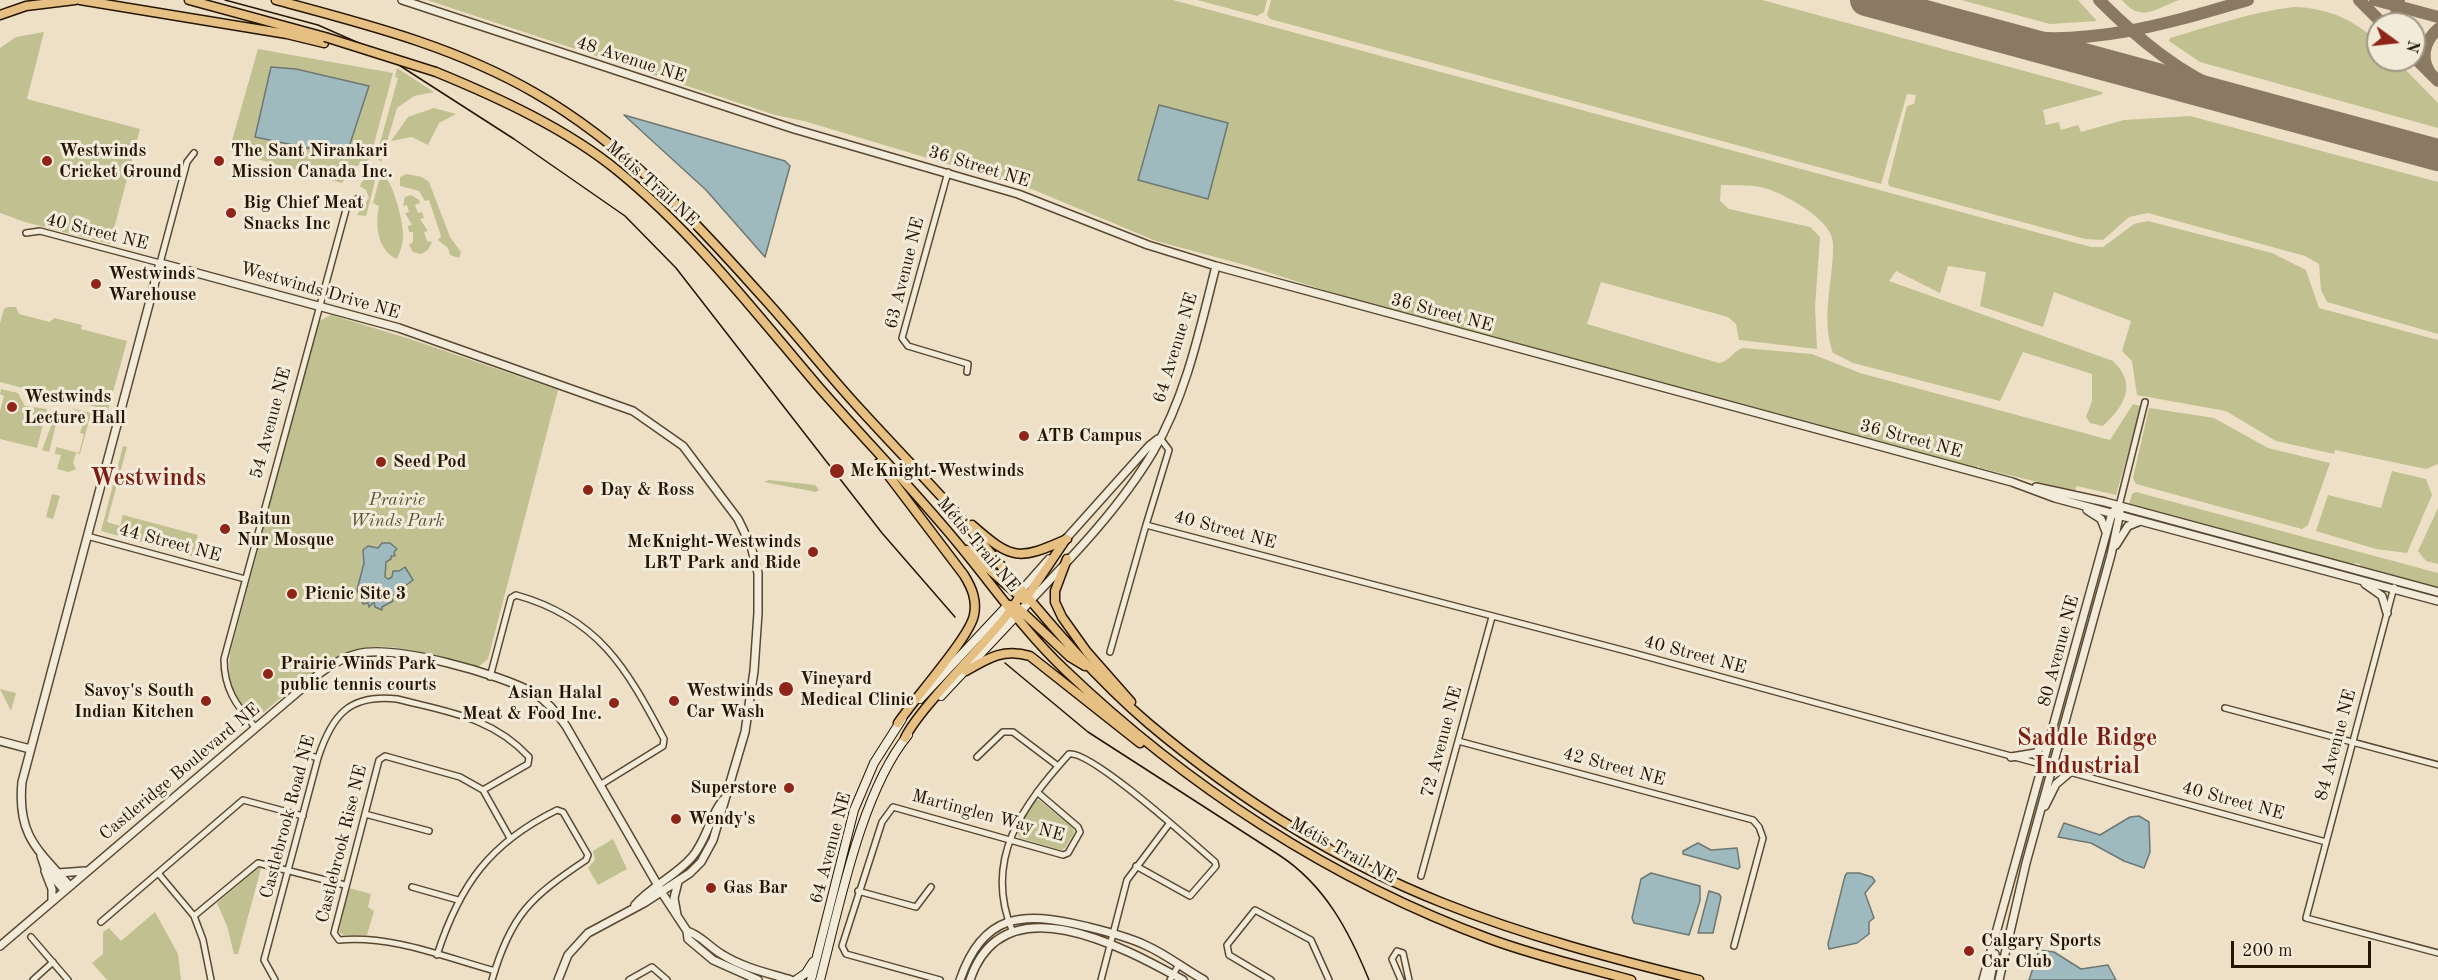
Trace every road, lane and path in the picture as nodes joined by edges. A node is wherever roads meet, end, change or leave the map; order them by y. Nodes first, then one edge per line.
1 (75, 0) edge
2 (80, 0) edge
3 (189, 0) edge
4 (276, 0) edge
5 (402, 0) edge
6 (0, 15) edge
7 (324, 40) junction
8 (853, 146) joint
9 (194, 153) dead end
10 (948, 172) junction
11 (360, 197) dead end
12 (26, 233) dead end
13 (160, 263) junction
14 (1216, 266) junction
15 (318, 306) junction
16 (967, 372) dead end
17 (2145, 402) dead end
18 (1160, 438) junction
19 (870, 447) junction
20 (2030, 487) junction
21 (2077, 504) junction
22 (2119, 506) junction
23 (950, 507) junction
24 (2112, 513) junction
25 (2120, 515) junction
26 (2144, 522) junction
27 (1146, 525) junction
28 (2106, 534) junction
29 (87, 536) junction
30 (1067, 539) junction
31 (959, 544) junction
32 (2110, 555) junction
33 (1067, 560) junction
34 (2343, 575) junction
35 (245, 579) junction
36 (2395, 580) junction
37 (2393, 589) junction
38 (2438, 592) edge
39 (2438, 601) edge
40 (1019, 603) junction
41 (2387, 613) junction
42 (1492, 617) junction
43 (1110, 652) dead end
44 (966, 671) junction
45 (1093, 671) junction
46 (490, 677) junction
47 (1133, 708) junction
48 (2225, 708) dead end
49 (2058, 714) junction
50 (898, 723) junction
51 (255, 727) junction
52 (905, 738) junction
53 (0, 741) edge
54 (1458, 741) junction
55 (2352, 742) junction
56 (30, 749) junction
57 (298, 752) dead end
58 (1159, 753) junction
59 (977, 757) dead end
60 (2011, 757) junction
61 (318, 758) junction
62 (2438, 765) edge
63 (1058, 766) junction
64 (2043, 766) junction
65 (2052, 768) junction
66 (2069, 773) junction
67 (600, 784) junction
68 (483, 790) junction
69 (1037, 792) junction
70 (723, 800) junction
71 (365, 814) junction
72 (303, 816) junction
73 (2037, 822) junction
74 (1169, 824) junction
75 (429, 831) dead end
76 (510, 837) junction
77 (1010, 840) junction
78 (2326, 842) junction
79 (41, 856) junction
80 (1136, 866) junction
81 (45, 868) junction
82 (87, 870) junction
83 (288, 871) junction
84 (58, 873) junction
85 (158, 873) junction
86 (1421, 876) dead end
87 (678, 882) junction
88 (345, 885) junction
89 (931, 887) dead end
90 (66, 888) junction
91 (412, 888) dead end
92 (660, 889) junction
93 (858, 891) junction
94 (51, 900) junction
95 (458, 900) junction
96 (194, 916) junction
97 (678, 919) junction
98 (1008, 920) junction
99 (101, 922) dead end
100 (1012, 930) junction
101 (687, 931) junction
102 (1113, 933) junction
103 (1998, 934) junction
104 (31, 937) dead end
105 (1111, 944) junction
106 (0, 946) edge
107 (1734, 946) dead end
108 (2438, 953) edge
109 (437, 955) junction
110 (818, 956) junction
111 (53, 962) junction
112 (1178, 966) junction
113 (823, 969) junction
114 (495, 971) junction
115 (1171, 977) edge
116 (33, 980) edge
117 (68, 980) edge
118 (211, 980) edge
119 (275, 980) edge
120 (492, 980) edge
121 (558, 980) edge
122 (629, 980) edge
123 (667, 980) edge
124 (758, 980) edge
125 (791, 980) edge
126 (796, 980) edge
127 (811, 980) edge
128 (820, 980) edge
129 (828, 980) edge
130 (940, 980) edge
131 (960, 980) edge
132 (970, 980) edge
133 (1101, 980) edge
134 (1183, 980) edge
135 (1204, 980) edge
136 (1270, 980) edge
137 (1329, 980) edge
138 (1401, 980) edge
139 (1409, 980) edge
140 (1631, 980) edge
141 (1699, 980) edge
142 (1983, 980) edge
143 (1990, 980) edge
144 (1999, 980) edge

1 - 6 main road
2 - 7 main road
3 - 7 main road, Métis Trail NE
4 - 23 main road, Métis Trail NE
5 - 8 street, 48 Avenue NE
7 - 19 main road, Métis Trail NE, bridge
8 - 10 street, 36 Street NE
9 - 13 street
10 - 14 street, 36 Street NE
10 - 16 street, 63 Avenue NE
11 - 15 street, 54 Avenue NE
12 - 13 street, 40 Street NE
13 - 15 street, Westwinds Drive NE
13 - 29 street
14 - 18 street, 64 Avenue NE
14 - 20 street, 36 Street NE
15 - 35 street, 54 Avenue NE
15 - 70 street, Westwinds Drive NE
17 - 22 street, 80 Avenue NE
18 - 27 street, 40 Street NE
18 - 30 street, 64 Avenue NE
18 - 33 street, 64 Avenue NE
19 - 31 main road, Métis Trail NE
19 - 50 main road
20 - 21 street, 36 Street NE
20 - 22 street, 36 Street NE
21 - 24 street, 36 Street NE
21 - 28 street
22 - 24 street, 80 Avenue NE
22 - 25 street, 80 Avenue NE
22 - 36 street, 36 Street NE
23 - 30 main road
23 - 40 main road, Métis Trail NE
24 - 25 street, 36 Street NE
24 - 28 street, 80 Avenue NE
25 - 26 street, 36 Street NE
25 - 32 street, 80 Avenue NE
26 - 32 street
26 - 34 street, 36 Street NE
27 - 42 street, 40 Street NE
27 - 43 street
28 - 49 street, 80 Avenue NE
29 - 35 street, 44 Street NE
29 - 56 street
30 - 40 main road
31 - 40 main road, Métis Trail NE
31 - 40 main road
32 - 65 street, 80 Avenue NE
33 - 40 street, 64 Avenue NE
33 - 47 main road
34 - 37 street, 36 Street NE
34 - 41 street
35 - 51 street, 54 Avenue NE
36 - 37 street, 84 Avenue NE
36 - 38 street, 36 Street NE
37 - 39 street, 36 Street NE
37 - 41 street, 84 Avenue NE
40 - 44 main road, 64 Avenue NE
40 - 45 main road, Métis Trail NE
40 - 45 main road
40 - 50 main road, 64 Avenue NE
40 - 52 main road
40 - 58 main road, Métis Trail NE
41 - 55 street, 84 Avenue NE
42 - 54 street, 72 Avenue NE
42 - 60 street, 40 Street NE
44 - 52 main road, 64 Avenue NE
44 - 58 main road
45 - 47 main road, Métis Trail NE
46 - 51 street, Castleridge Boulevard NE
46 - 67 street, Castleridge Boulevard NE
46 - 67 street
47 - 141 main road, Métis Trail NE
48 - 55 street
49 - 60 street
49 - 64 street, 80 Avenue NE
50 - 110 main road, 64 Avenue NE
51 - 82 street, Castleridge Boulevard NE
52 - 113 main road, 64 Avenue NE
53 - 56 street
54 - 86 street, 72 Avenue NE
54 - 107 street, 42 Street NE
55 - 62 street
55 - 78 street, 84 Avenue NE
56 - 79 street
57 - 61 street
58 - 140 main road, Métis Trail NE
59 - 63 street
60 - 64 street, 40 Street NE
61 - 68 street, Castlebrook Road NE
61 - 72 street, Castlebrook Road NE
63 - 69 street
63 - 74 street
64 - 65 street, 40 Street NE
64 - 103 street, 80 Avenue NE
65 - 66 street, 40 Street NE
65 - 73 street, 80 Avenue NE
66 - 73 street
66 - 78 street, 40 Street NE
67 - 92 street, Castleridge Boulevard NE
68 - 71 street, Castlebrook Rise NE
68 - 76 street
69 - 77 street
69 - 77 street, Martinglen Way NE
70 - 87 street, Westwinds Drive NE
70 - 92 street, Westwinds Drive NE
71 - 75 street
71 - 88 street, Castlebrook Rise NE
72 - 83 street, Castlebrook Road NE
72 - 85 street
73 - 144 street, 80 Avenue NE
74 - 80 street
74 - 80 street
76 - 95 street
76 - 114 street
77 - 93 street, Martinglen Way NE
77 - 98 street
78 - 108 street, 84 Avenue NE
79 - 81 street
79 - 84 street
80 - 102 street
81 - 90 street
81 - 94 street
82 - 84 street
82 - 90 street, Castleridge Boulevard NE
83 - 88 street
83 - 96 street
83 - 119 street, Castlebrook Road NE
84 - 90 street
85 - 96 street
85 - 99 street
87 - 92 street, Westwinds Drive NE
87 - 97 street
88 - 109 street, Castlebrook Rise NE
89 - 93 street
90 - 94 street, Castleridge Boulevard NE
91 - 95 street
92 - 97 street, Castleridge Boulevard NE
92 - 121 street
93 - 130 street, Martinglen Way NE
94 - 106 street, Castleridge Boulevard NE
95 - 109 street
96 - 118 street
97 - 101 street, Castleridge Boulevard NE
98 - 100 street
98 - 102 street
98 - 131 street
100 - 105 street
100 - 132 street
101 - 124 street, Castleridge Boulevard NE
101 - 125 street, Castleridge Boulevard NE
102 - 105 street
102 - 112 street
103 - 142 street, 80 Avenue NE
103 - 143 street
104 - 111 street
105 - 115 street
105 - 133 street
109 - 114 street, Castlebrook Rise NE
110 - 126 main road
110 - 127 main road, 64 Avenue NE
111 - 116 street
111 - 117 street
112 - 115 street
112 - 135 street
113 - 128 main road, 64 Avenue NE
113 - 129 main road
114 - 120 street
115 - 134 street
122 - 123 street
136 - 137 street
138 - 139 street

